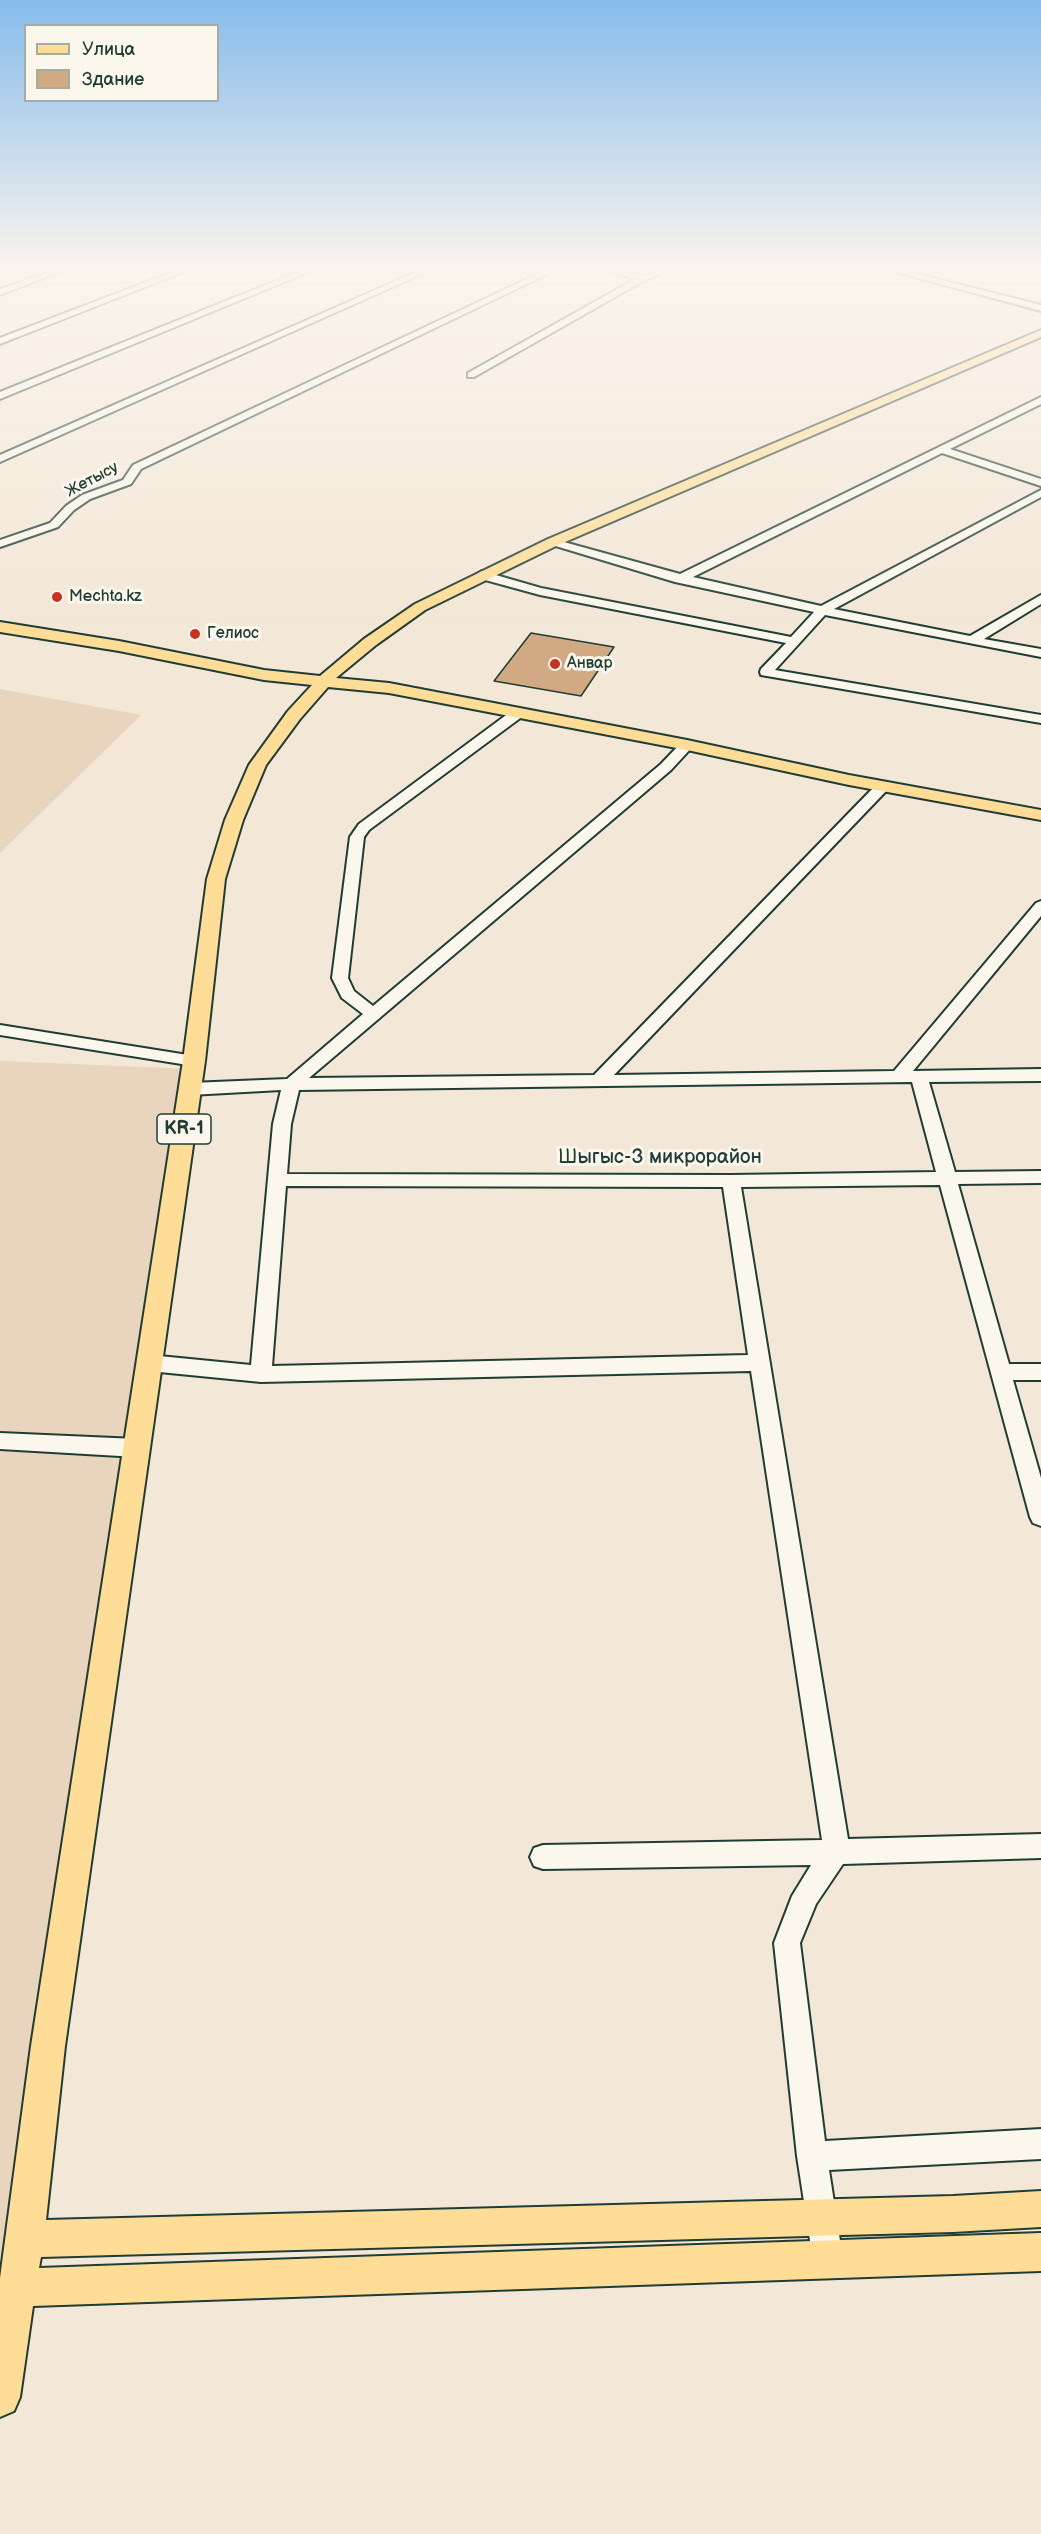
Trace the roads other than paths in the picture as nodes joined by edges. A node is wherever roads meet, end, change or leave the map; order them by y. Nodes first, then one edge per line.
1 (21, 387) edge
2 (162, 387) edge
3 (305, 387) edge
4 (914, 387) edge
5 (0, 396) edge
6 (1041, 400) edge
7 (940, 449) junction
8 (0, 459) edge
9 (1041, 483) edge
10 (1041, 493) edge
11 (553, 542) junction
12 (0, 544) edge
13 (482, 575) junction
14 (679, 579) junction
15 (1041, 599) edge
16 (822, 611) junction
17 (0, 627) edge
18 (971, 640) junction
19 (794, 641) junction
20 (1041, 653) edge
21 (328, 678) junction
22 (518, 713) junction
23 (1041, 719) edge
24 (687, 745) junction
25 (854, 774) junction
26 (883, 786) junction
27 (1041, 801) edge
28 (1041, 815) edge
29 (1041, 906) edge
30 (373, 1014) junction
31 (0, 1030) edge
32 (194, 1061) junction
33 (1041, 1076) edge
34 (909, 1077) junction
35 (598, 1081) junction
36 (291, 1084) junction
37 (190, 1089) junction
38 (1041, 1177) edge
39 (947, 1178) junction
40 (278, 1180) junction
41 (731, 1181) junction
42 (149, 1363) junction
43 (760, 1363) junction
44 (1001, 1372) junction
45 (1041, 1372) edge
46 (261, 1374) junction
47 (0, 1441) edge
48 (136, 1448) junction
49 (1041, 1517) edge
50 (1041, 1846) edge
51 (837, 1852) junction
52 (543, 1857) dead end
53 (1041, 2144) edge
54 (812, 2156) junction
55 (1041, 2209) edge
56 (822, 2217) junction
57 (25, 2239) junction
58 (1041, 2252) edge
59 (828, 2260) junction
60 (17, 2288) junction
61 (0, 2397) edge

1 - 5 street
2 - 8 street
3 - 12 street, Жетысу
4 - 11 main road, KR-1
6 - 7 street
7 - 9 street
7 - 14 street
10 - 16 street
11 - 13 main road, KR-1
11 - 14 street
13 - 19 street
13 - 21 main road, KR-1
14 - 16 street
15 - 18 street
16 - 18 street
16 - 19 street
17 - 21 main road
18 - 20 street
19 - 23 street
21 - 22 main road
21 - 25 main road
21 - 32 main road, KR-1
22 - 24 main road
22 - 30 street
24 - 25 main road
24 - 30 street
25 - 26 main road
25 - 27 main road
26 - 28 main road
26 - 35 street
29 - 34 street
30 - 36 street
31 - 32 street
32 - 37 main road, KR-1
33 - 34 street
34 - 35 street
34 - 39 street
35 - 36 street
36 - 37 street
36 - 40 street
37 - 42 main road, KR-1
38 - 39 street, Шыгыс-3 микрорайон
39 - 41 street, Шыгыс-3 микрорайон
39 - 44 street
40 - 41 street, Шыгыс-3 микрорайон
40 - 46 street
41 - 43 street
42 - 46 street
42 - 48 main road, KR-1
43 - 46 street
43 - 51 street
44 - 45 street
44 - 49 street
47 - 48 street
48 - 57 main road, KR-1
50 - 51 street
51 - 52 street
51 - 54 street
53 - 54 street
54 - 56 street
55 - 56 main road
56 - 57 main road
56 - 59 street
57 - 60 main road, KR-1
58 - 59 main road
59 - 60 main road
60 - 61 main road, KR-1

